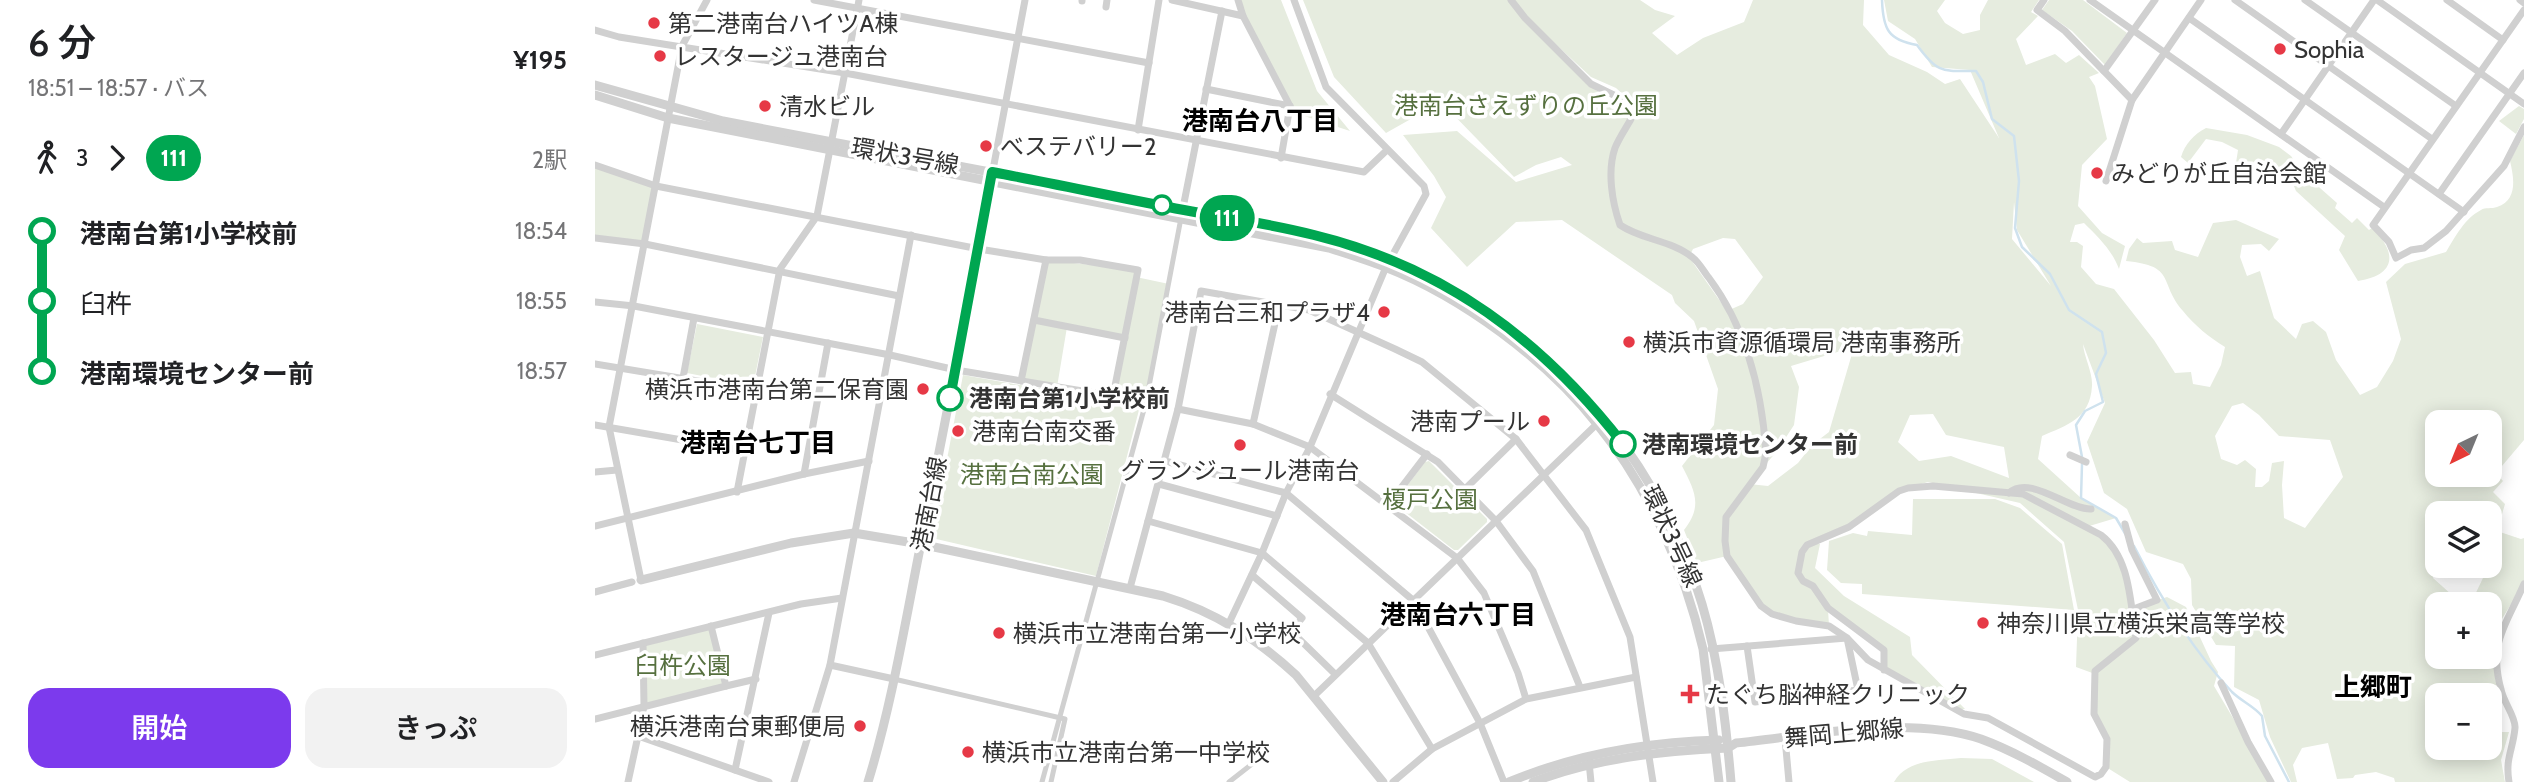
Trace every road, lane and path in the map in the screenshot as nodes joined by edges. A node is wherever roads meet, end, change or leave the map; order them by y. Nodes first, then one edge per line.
1 (707, 0) edge
2 (814, 0) edge
3 (1025, 0) edge
4 (1159, 0) edge
5 (1172, 0) edge
6 (1238, 0) edge
7 (1294, 0) edge
8 (1511, 0) edge
9 (2044, 0) edge
10 (2090, 0) edge
11 (2155, 0) edge
12 (2201, 0) edge
13 (2235, 0) edge
14 (2305, 0) edge
15 (2375, 0) edge
16 (2447, 0) edge
17 (858, 4) edge
18 (2524, 10) edge
19 (1222, 11) junction
20 (1243, 16) junction
21 (2189, 18) junction
22 (595, 30) edge
23 (2133, 31) junction
24 (2351, 33) junction
25 (1018, 38) junction
26 (2503, 40) junction
27 (682, 46) junction
28 (2165, 52) junction
29 (1149, 63) junction
30 (2328, 66) junction
31 (2104, 71) junction
32 (845, 73) junction
33 (2480, 73) junction
34 (2524, 73) edge
35 (595, 85) edge
36 (1206, 89) junction
37 (2509, 94) junction
38 (595, 95) edge
39 (2132, 100) junction
40 (2305, 100) junction
41 (1006, 103) junction
42 (2524, 104) edge
43 (1290, 106) junction
44 (2456, 106) junction
45 (670, 108) junction
46 (668, 118) junction
47 (2524, 127) edge
48 (1138, 130) junction
49 (2281, 134) junction
50 (2433, 139) junction
51 (1196, 141) junction
52 (831, 147) junction
53 (1387, 150) junction
54 (1281, 158) junction
55 (595, 165) edge
56 (992, 172) junction
57 (2409, 173) junction
58 (2106, 181) dead end
59 (990, 183) junction
60 (656, 186) junction
61 (2439, 194) junction
62 (2384, 207) junction
63 (2464, 212) junction
64 (1182, 214) junction
65 (817, 216) junction
66 (911, 235) junction
67 (595, 238) edge
68 (645, 244) junction
69 (979, 249) junction
70 (1046, 260) junction
71 (1388, 263) junction
72 (780, 270) junction
73 (899, 296) junction
74 (595, 302) edge
75 (1279, 305) junction
76 (633, 306) junction
77 (694, 318) junction
78 (1034, 320) junction
79 (768, 331) junction
80 (1358, 334) junction
81 (1125, 338) junction
82 (828, 343) junction
83 (890, 355) junction
84 (595, 364) edge
85 (621, 367) junction
86 (956, 370) junction
87 (683, 378) junction
88 (1021, 381) junction
89 (758, 391) junction
90 (1331, 394) junction
91 (1178, 409) junction
92 (1600, 421) junction
93 (1254, 424) junction
94 (595, 425) edge
95 (609, 427) junction
96 (1516, 439) junction
97 (1310, 447) junction
98 (746, 452) junction
99 (1427, 454) junction
100 (2073, 457) dead end
101 (869, 461) junction
102 (1165, 461) junction
103 (2085, 462) dead end
104 (617, 470) junction
105 (595, 472) edge
106 (804, 474) junction
107 (1544, 475) junction
108 (1159, 484) junction
109 (1465, 489) junction
110 (737, 492) junction
111 (2009, 493) junction
112 (1286, 494) junction
113 (1388, 505) junction
114 (2091, 509) dead end
115 (1277, 516) junction
116 (628, 518) junction
117 (1148, 521) junction
118 (1496, 522) junction
119 (595, 526) edge
120 (2126, 527) dead end
121 (854, 533) junction
122 (921, 544) junction
123 (1262, 553) junction
124 (1457, 558) junction
125 (1252, 575) junction
126 (637, 581) junction
127 (1098, 581) junction
128 (1130, 588) junction
129 (2523, 589) edge
130 (595, 592) edge
131 (842, 598) junction
132 (1414, 601) junction
133 (2131, 610) junction
134 (769, 612) junction
135 (1229, 623) junction
136 (711, 626) junction
137 (1847, 638) junction
138 (643, 643) junction
139 (1368, 643) junction
140 (1747, 646) junction
141 (1708, 649) junction
142 (595, 655) edge
143 (830, 664) junction
144 (1885, 670) junction
145 (1335, 674) junction
146 (1636, 677) junction
147 (756, 679) junction
148 (894, 679) junction
149 (2221, 683) dead end
150 (726, 686) junction
151 (1580, 687) junction
152 (1314, 696) junction
153 (1526, 699) junction
154 (644, 706) junction
155 (595, 719) edge
156 (1059, 719) junction
157 (1480, 723) junction
158 (2524, 723) edge
159 (2515, 726) junction
160 (638, 736) junction
161 (1785, 738) junction
162 (1716, 744) junction
163 (1731, 744) junction
164 (1432, 748) junction
165 (1649, 750) junction
166 (1261, 757) dead end
167 (1588, 759) junction
168 (735, 770) junction
169 (628, 782) edge
170 (769, 782) edge
171 (794, 782) edge
172 (868, 782) edge
173 (1042, 782) edge
174 (1051, 782) edge
175 (1229, 782) edge
176 (1383, 782) edge
177 (1393, 782) edge
178 (1504, 782) edge
179 (1510, 782) edge
180 (1533, 782) edge
181 (1591, 782) edge
182 (1653, 782) edge
183 (1719, 782) edge
184 (1731, 782) edge
185 (1789, 782) edge
186 (2067, 782) edge
187 (2271, 782) edge
188 (2509, 782) edge

1 - 27 street
2 - 17 street
3 - 25 street
4 - 29 street
5 - 19 street
6 - 20 street
7 - 53 street
8 - 137 street
9 - 31 street
10 - 23 street
11 - 23 street
12 - 21 street
13 - 30 street
14 - 24 street
15 - 24 street
15 - 33 street
16 - 26 street
17 - 25 street
17 - 32 street
18 - 26 street
19 - 20 street
19 - 36 street
20 - 43 street
21 - 28 street
21 - 40 street
22 - 27 street
23 - 28 street
23 - 31 street
24 - 30 street
24 - 44 street
25 - 29 street
25 - 41 street
26 - 33 street
27 - 32 street
27 - 45 street
28 - 39 street
28 - 49 street
29 - 48 street
30 - 40 street
30 - 50 street
31 - 39 street
32 - 41 street
32 - 52 street
33 - 37 street
33 - 44 street
34 - 37 street
35 - 45 street, 環状3号線
36 - 43 street
36 - 51 street
37 - 42 street
37 - 61 street
38 - 46 street, 環状3号線
39 - 58 street
40 - 49 street
40 - 57 street
41 - 48 street
41 - 56 street
43 - 54 street
44 - 50 street
45 - 46 street
45 - 52 street, 環状3号線
46 - 52 street, 環状3号線
46 - 60 street
47 - 63 street
48 - 51 street
49 - 62 street
50 - 57 street
51 - 54 street
51 - 64 street
52 - 56 street, 環状3号線
52 - 59 street, 環状3号線
52 - 65 street
53 - 54 street
53 - 71 street
55 - 60 street
56 - 59 street
56 - 64 street, 環状3号線
57 - 61 street
57 - 62 street
59 - 64 street, 環状3号線
59 - 69 street, 港南台線
60 - 65 street
60 - 68 street
61 - 63 street
62 - 63 street
64 - 71 street, 環状3号線
64 - 127 street
65 - 66 street
65 - 72 street
66 - 69 street
66 - 73 street
67 - 68 street
68 - 72 street
68 - 76 street
69 - 70 street
69 - 86 street, 港南台線
70 - 78 street
70 - 81 street
71 - 80 street
71 - 92 street, 環状3号線
72 - 73 street
72 - 79 street
73 - 83 street
74 - 76 street
75 - 80 street
75 - 91 street
75 - 93 street
76 - 77 street
76 - 85 street
77 - 79 street
77 - 87 street
78 - 81 street
78 - 88 street
79 - 82 street
79 - 89 street
80 - 90 street
80 - 96 street
81 - 88 street
82 - 83 street
82 - 106 street
83 - 86 street
83 - 101 street
84 - 85 street
85 - 87 street
85 - 95 street
86 - 88 street
86 - 122 street, 港南台線
87 - 89 street
89 - 98 street
90 - 97 street
90 - 99 street
91 - 93 street
91 - 102 street
92 - 107 street
92 - 141 street, 環状3号線
93 - 97 street
94 - 95 street
95 - 98 street
95 - 104 street
96 - 107 street
96 - 109 street
97 - 112 street
97 - 113 street
98 - 110 street
99 - 109 street
99 - 113 street
100 - 103 street
101 - 106 street
101 - 121 street
102 - 108 street
102 - 112 street
104 - 105 street
104 - 116 street
106 - 110 street
107 - 118 street
107 - 146 street
108 - 115 street
108 - 117 street
109 - 118 street
110 - 116 street
111 - 114 street
111 - 133 street
111 - 144 street
112 - 115 street
112 - 132 street
113 - 124 street
115 - 123 street
116 - 119 street
116 - 126 street
117 - 123 street
117 - 128 street
118 - 124 street
118 - 151 street
120 - 133 street
121 - 122 street
121 - 126 street
121 - 131 street
122 - 127 street
122 - 148 street, 港南台線
123 - 125 street
123 - 139 street
124 - 132 street
124 - 153 street
125 - 135 street
125 - 145 street
126 - 130 street
127 - 128 street
127 - 156 street
128 - 135 street
129 - 159 street
131 - 134 street
131 - 143 street
132 - 139 street
132 - 157 street
133 - 144 street
134 - 136 street
134 - 147 street
135 - 152 street
136 - 138 street
136 - 150 street
137 - 140 street
137 - 140 street
137 - 144 street
138 - 142 street
138 - 154 street
139 - 145 street
139 - 164 street
140 - 141 street
141 - 162 street, 環状3号線
141 - 163 street, 環状3号線
143 - 148 street
143 - 171 street
145 - 152 street
146 - 151 street
146 - 165 street
147 - 150 street
147 - 168 street
148 - 156 street
148 - 172 street, 港南台線
149 - 187 street
150 - 154 street
151 - 153 street
152 - 176 street
153 - 157 street
154 - 155 street
154 - 160 street
156 - 173 street
156 - 174 street
157 - 164 street
157 - 178 street
158 - 159 street
159 - 188 street
160 - 168 street
160 - 169 street
161 - 163 street, 舞岡上郷線
161 - 185 street
161 - 186 street, 舞岡上郷線
162 - 163 street, 舞岡上郷線
162 - 165 street, 舞岡上郷線
162 - 183 street, 環状3号線
163 - 184 street, 環状3号線
164 - 177 street
165 - 167 street, 舞岡上郷線
165 - 182 street
166 - 175 street
167 - 179 street, 舞岡上郷線
167 - 180 street, 舞岡上郷線
167 - 181 street
168 - 170 street

